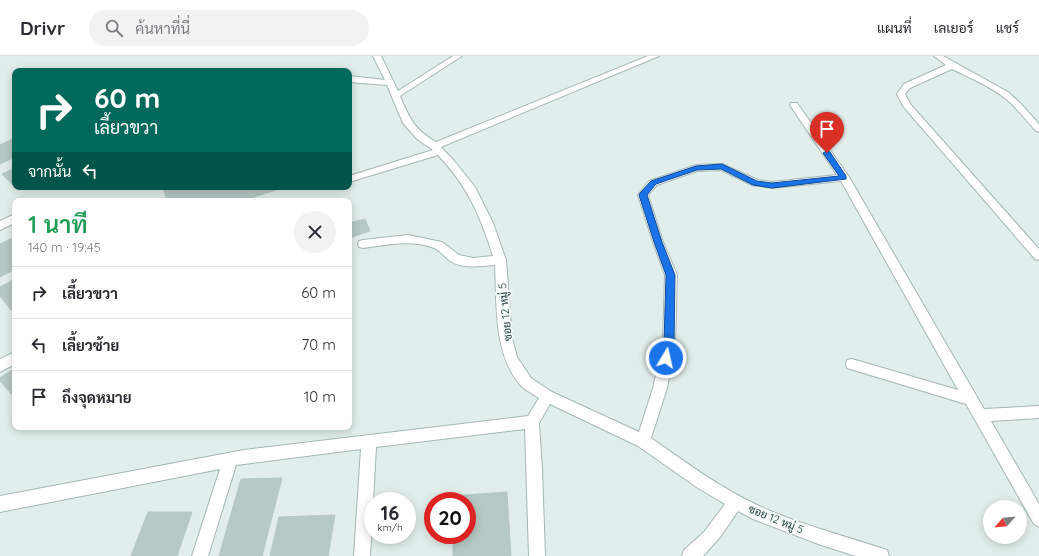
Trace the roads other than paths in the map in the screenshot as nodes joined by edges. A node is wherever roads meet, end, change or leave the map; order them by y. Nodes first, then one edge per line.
1 (376, 56) edge
2 (458, 56) edge
3 (655, 56) edge
4 (938, 56) edge
5 (951, 66) junction
6 (352, 79) edge
7 (390, 83) junction
8 (395, 96) junction
9 (794, 105) dead end
10 (1039, 129) edge
11 (437, 149) junction
12 (844, 177) junction
13 (352, 178) edge
14 (12, 220) edge
15 (0, 226) edge
16 (363, 244) dead end
17 (1039, 256) edge
18 (500, 260) junction
19 (12, 359) edge
20 (852, 364) dead end
21 (0, 366) edge
22 (547, 396) junction
23 (970, 399) junction
24 (1039, 412) edge
25 (980, 414) junction
26 (532, 422) junction
27 (369, 441) junction
28 (643, 441) junction
29 (230, 460) junction
30 (736, 501) junction
31 (0, 504) edge
32 (1039, 519) edge
33 (200, 556) edge
34 (362, 556) edge
35 (537, 556) edge
36 (690, 556) edge
37 (881, 556) edge

1 - 7 street, ซอย 12 หมู่ 5
2 - 8 street
3 - 11 street
4 - 5 street
5 - 10 street
5 - 17 street
6 - 7 street
7 - 8 street, ซอย 12 หมู่ 5
8 - 11 street, ซอย 12 หมู่ 5
9 - 12 street
11 - 13 street
11 - 18 street, ซอย 12 หมู่ 5
12 - 23 street
12 - 28 street
14 - 15 street
16 - 18 street
18 - 22 street, ซอย 12 หมู่ 5
19 - 21 street
20 - 23 street
22 - 26 street
22 - 28 street, ซอย 12 หมู่ 5
23 - 25 street
24 - 25 street
25 - 32 street
26 - 27 street
26 - 35 street
27 - 29 street
27 - 34 street
28 - 30 street, ซอย 12 หมู่ 5
29 - 31 street
29 - 33 street
30 - 36 street
30 - 37 street, ซอย 12 หมู่ 5

